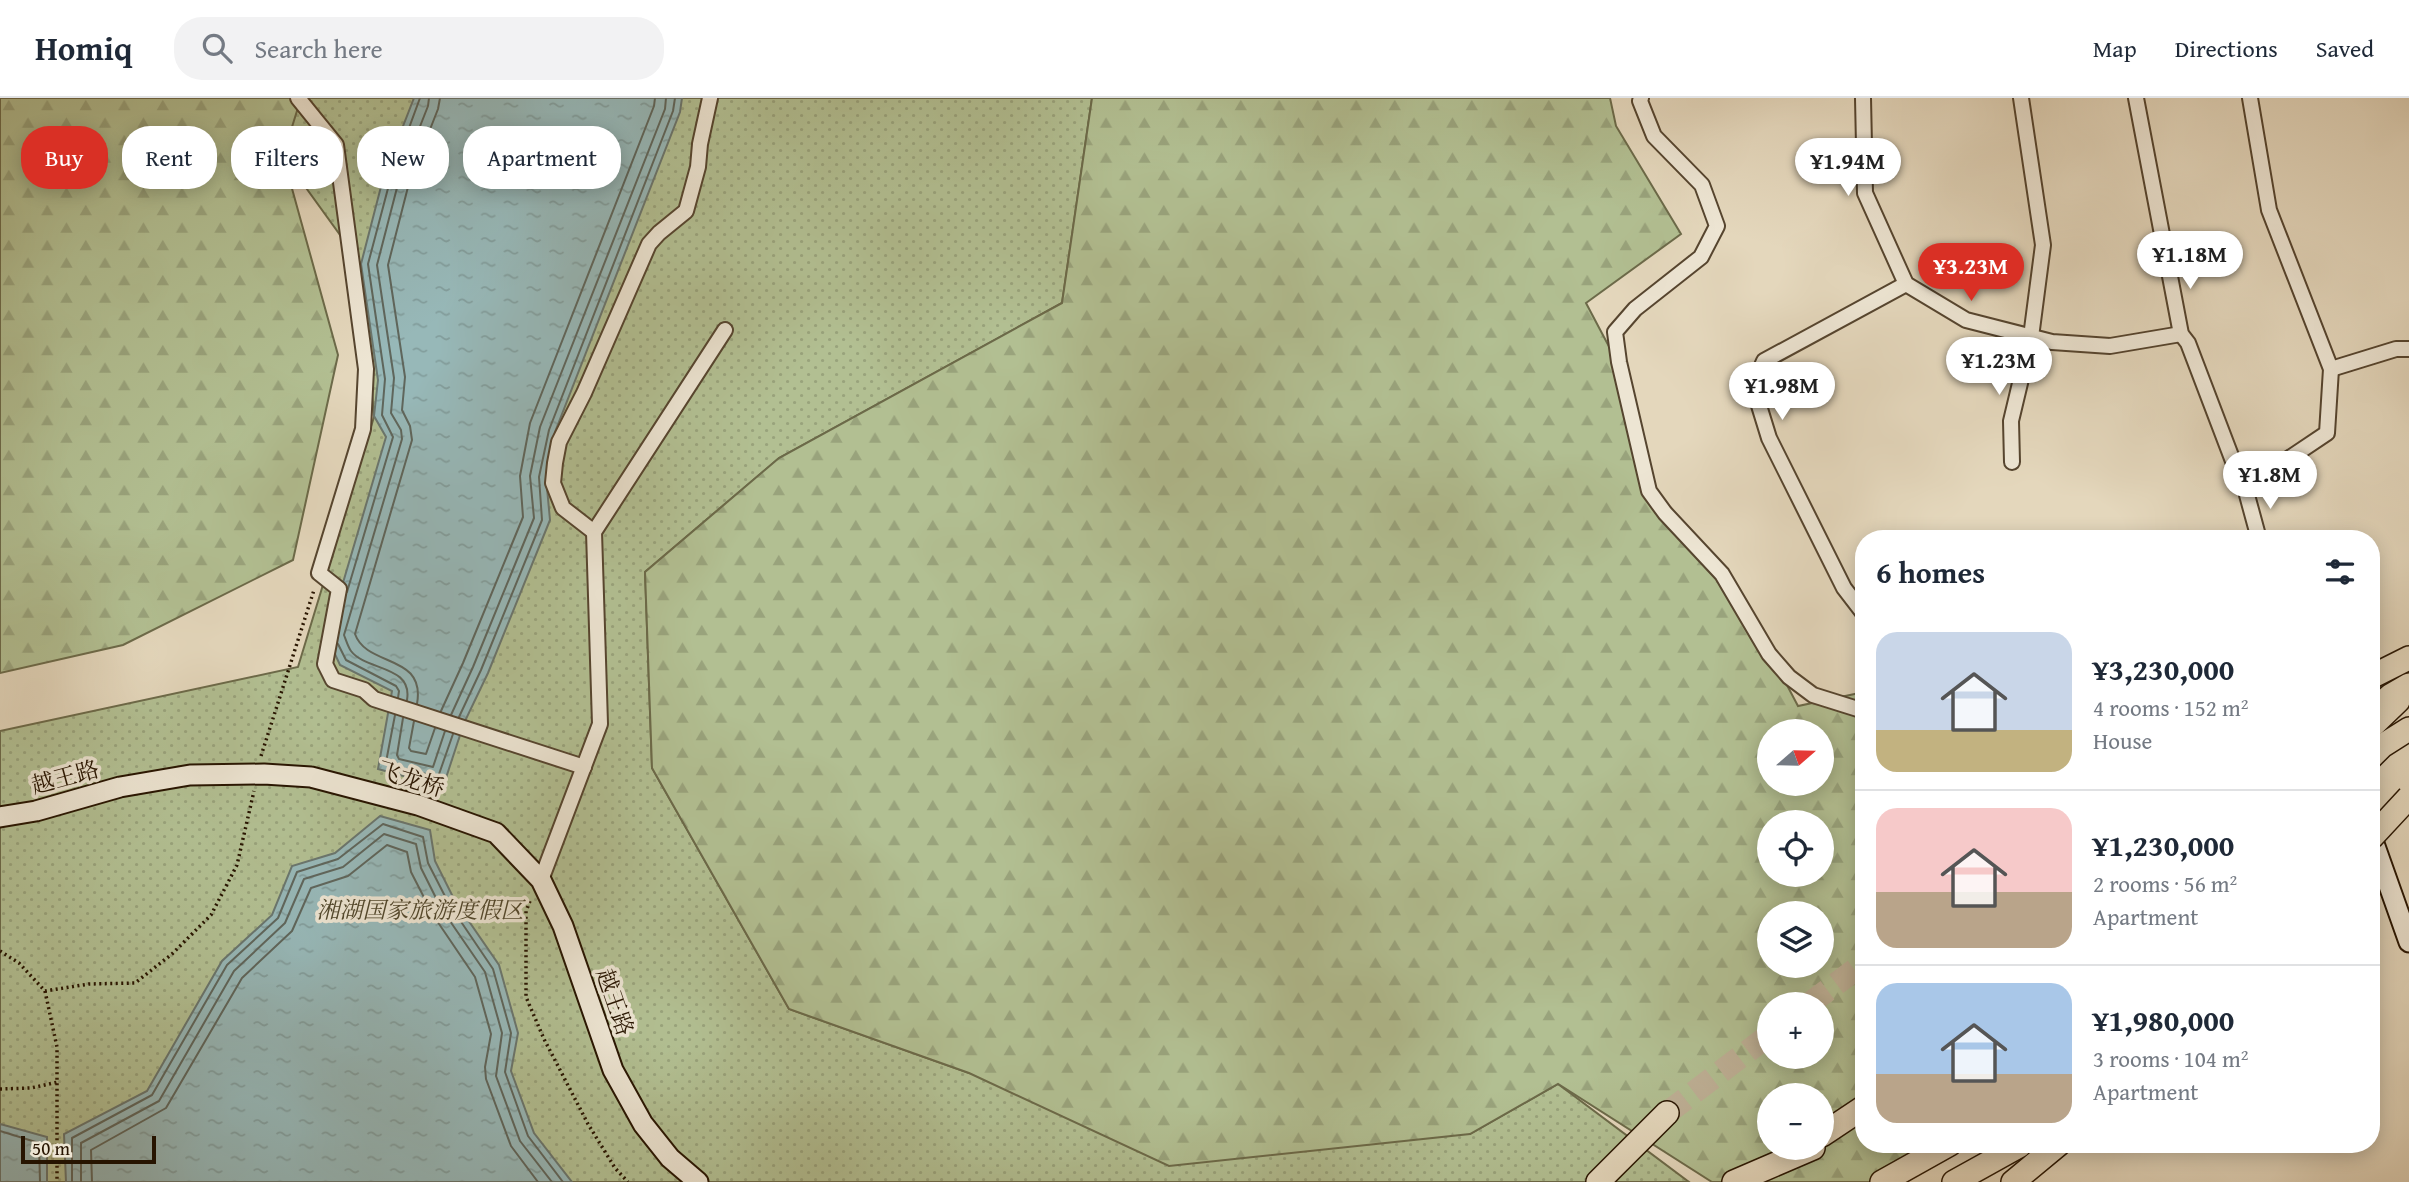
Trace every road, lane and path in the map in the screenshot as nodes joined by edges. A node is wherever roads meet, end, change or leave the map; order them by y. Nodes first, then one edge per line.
1 (298, 98) edge
2 (710, 98) edge
3 (1641, 98) edge
4 (1863, 98) edge
5 (2021, 98) edge
6 (2136, 98) edge
7 (2250, 98) edge
8 (1906, 284) junction
9 (726, 330) dead end
10 (2180, 334) junction
11 (2031, 337) junction
12 (2409, 349) edge
13 (2331, 369) junction
14 (2012, 462) dead end
15 (2248, 485) junction
16 (2257, 530) edge
17 (594, 532) junction
18 (319, 573) junction
19 (1855, 602) edge
20 (2409, 658) edge
21 (2380, 672) edge
22 (2409, 685) edge
23 (2409, 694) edge
24 (2380, 705) edge
25 (1855, 708) edge
26 (2380, 718) edge
27 (2409, 731) edge
28 (2380, 749) edge
29 (2380, 759) edge
30 (584, 767) junction
31 (257, 774) junction
32 (310, 777) joint
33 (2409, 797) edge
34 (0, 817) edge
35 (2380, 828) edge
36 (496, 833) joint
37 (2380, 862) edge
38 (541, 880) junction
39 (2409, 942) edge
40 (0, 951) edge
41 (44, 991) junction
42 (58, 1082) junction
43 (0, 1089) edge
44 (1667, 1113) tunnel mouth
45 (1855, 1113) edge
46 (1834, 1127) edge
47 (1855, 1130) edge
48 (1834, 1139) edge
49 (1934, 1153) edge
50 (2006, 1153) edge
51 (2011, 1153) edge
52 (2048, 1153) edge
53 (1781, 1160) edge
54 (57, 1182) edge
55 (628, 1182) edge
56 (698, 1182) edge
57 (1598, 1182) edge
58 (1734, 1182) edge
59 (1882, 1182) edge
60 (1954, 1182) edge
61 (1979, 1182) edge
62 (2013, 1182) edge

1 - 18 street
2 - 17 street
3 - 25 street
4 - 8 street
5 - 11 street
6 - 10 street
7 - 13 street
8 - 11 street
8 - 19 street
9 - 17 street
10 - 11 street
10 - 15 street
11 - 14 street
12 - 13 street
13 - 15 street
15 - 16 street
17 - 30 street
18 - 30 street
18 - 31 path
20 - 21 main road
22 - 24 main road
23 - 26 main road
27 - 28 main road
27 - 29 main road
30 - 38 street
31 - 32 main road, 越王路
31 - 34 main road, 越王路
31 - 41 path
32 - 36 main road, 飞龙桥
33 - 35 main road, bridge
36 - 38 main road, 越王路
37 - 39 main road
38 - 55 path
38 - 56 main road, 越王路
40 - 41 path
41 - 42 path
42 - 43 path
42 - 54 path
44 - 57 main road
45 - 46 main road
47 - 48 main road
49 - 59 main road
50 - 60 main road
51 - 61 main road
52 - 62 main road
53 - 58 main road

